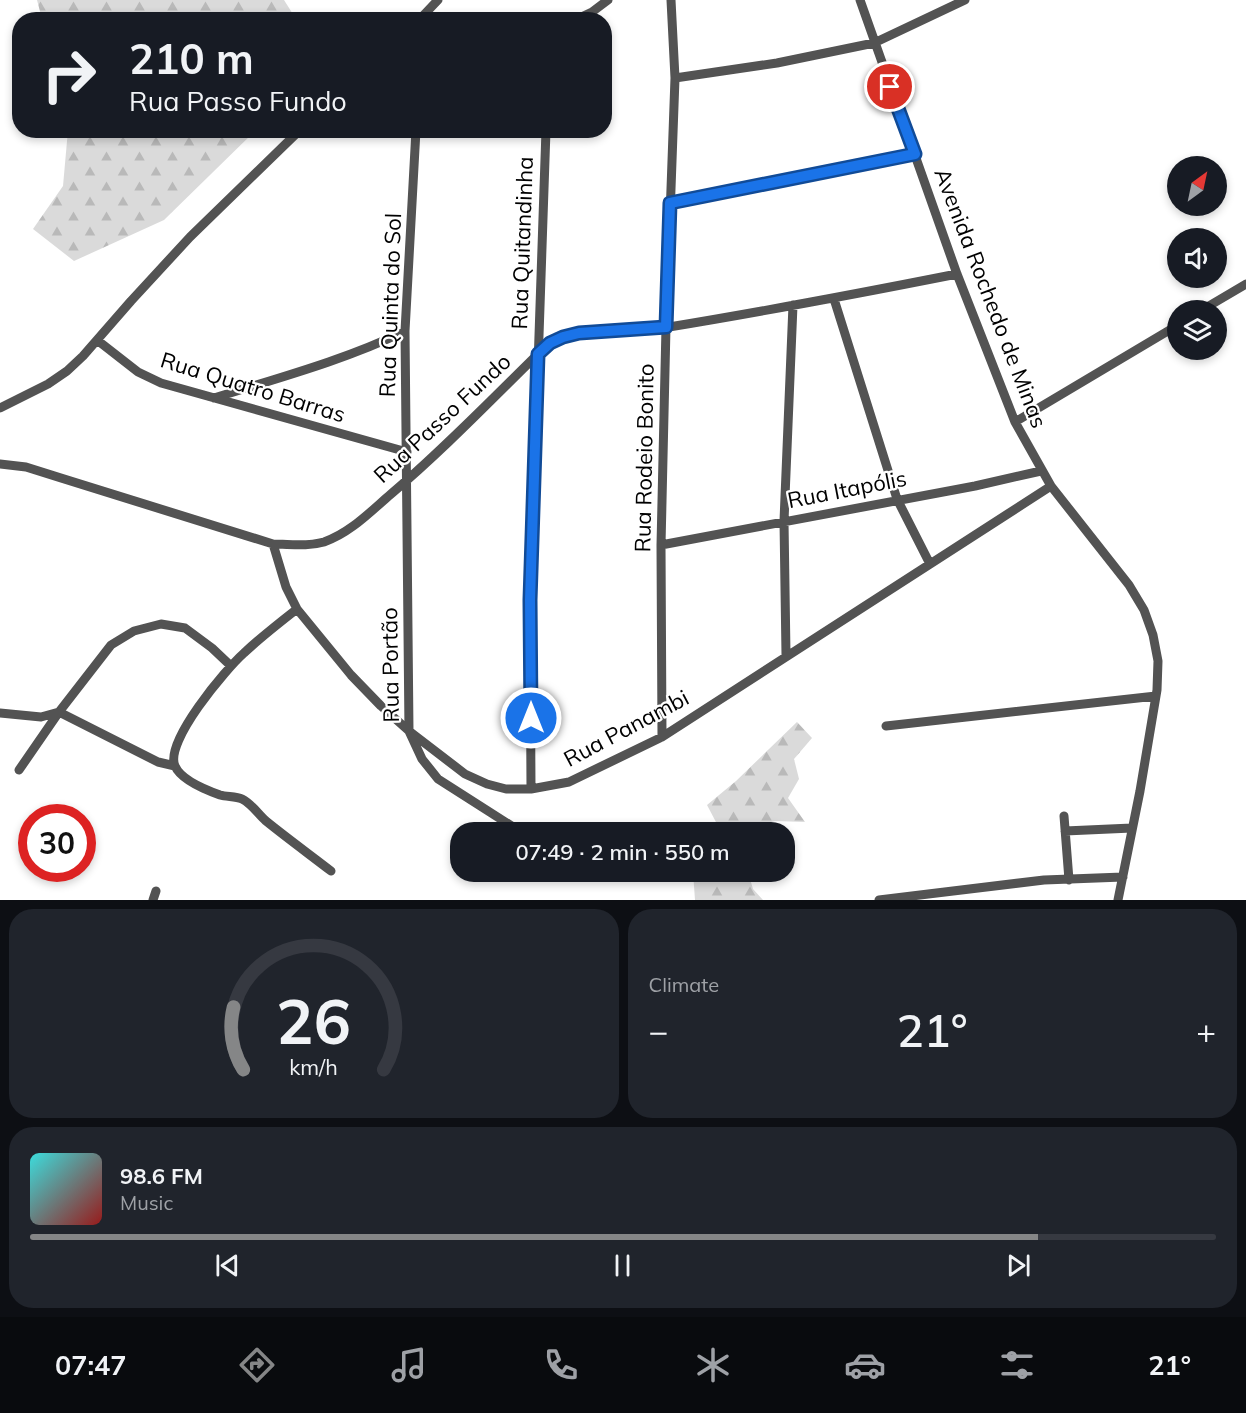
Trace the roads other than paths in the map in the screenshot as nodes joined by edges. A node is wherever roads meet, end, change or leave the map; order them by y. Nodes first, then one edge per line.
1 (438, 0) edge
2 (608, 0) edge
3 (671, 0) edge
4 (860, 0) edge
5 (965, 0) edge
6 (427, 12) edge
7 (592, 12) edge
8 (874, 43) junction
9 (675, 78) junction
10 (292, 138) edge
11 (416, 138) edge
12 (546, 138) edge
13 (915, 154) junction
14 (670, 203) junction
15 (957, 274) junction
16 (1246, 284) edge
17 (834, 299) junction
18 (1219, 300) edge
19 (793, 305) junction
20 (666, 327) junction
21 (405, 331) junction
22 (1167, 332) edge
23 (97, 340) junction
24 (538, 354) junction
25 (214, 398) junction
26 (0, 408) edge
27 (1015, 422) junction
28 (407, 453) junction
29 (0, 464) edge
30 (1041, 471) junction
31 (407, 481) junction
32 (1051, 486) junction
33 (897, 499) junction
34 (784, 521) junction
35 (273, 544) junction
36 (661, 545) junction
37 (930, 564) junction
38 (297, 609) junction
39 (786, 656) junction
40 (231, 666) junction
41 (1156, 696) junction
42 (59, 712) junction
43 (0, 713) edge
44 (886, 726) dead end
45 (409, 731) junction
46 (662, 737) junction
47 (175, 766) junction
48 (19, 770) dead end
49 (531, 789) junction
50 (1064, 816) dead end
51 (505, 822) edge
52 (1132, 828) junction
53 (1065, 831) junction
54 (331, 871) dead end
55 (1123, 877) junction
56 (1070, 879) junction
57 (879, 900) edge
58 (1118, 900) edge

1 - 6 street
2 - 7 street
3 - 9 street, Rua Rodeio Bonito
4 - 8 street, Avenida Rochedo de Minas
5 - 8 street
8 - 9 street
8 - 13 street, Avenida Rochedo de Minas
9 - 14 street, Rua Rodeio Bonito
10 - 23 street
11 - 21 street, Rua Quinta do Sol
12 - 24 street, Rua Quitandinha
13 - 14 street
13 - 15 street, Avenida Rochedo de Minas
14 - 20 street, Rua Rodeio Bonito
15 - 17 street, Rua Passo Fundo
15 - 27 street, Avenida Rochedo de Minas
16 - 18 street
17 - 19 street, Rua Passo Fundo
17 - 33 street
19 - 20 street, Rua Passo Fundo
19 - 34 street
20 - 24 street, Rua Passo Fundo
20 - 36 street, Rua Rodeio Bonito
21 - 25 street
21 - 28 street, Rua Quinta do Sol
22 - 27 street
23 - 25 street, Rua Quatro Barras
23 - 26 street
24 - 31 street, Rua Passo Fundo
24 - 49 street, Rua Quitandinha
25 - 28 street, Rua Quatro Barras
27 - 30 street, Avenida Rochedo de Minas
28 - 31 street, Rua Quinta do Sol
29 - 35 street, Rua Passo Fundo
30 - 32 street, Avenida Rochedo de Minas
30 - 33 street, Rua Itapólis
31 - 35 street, Rua Passo Fundo
31 - 45 street, Rua Portão
32 - 37 street, Rua Panambi
32 - 41 street, Avenida Rochedo de Minas
33 - 34 street, Rua Itapólis
33 - 37 street
34 - 36 street, Rua Itapólis
34 - 39 street
35 - 38 street, Rua Panambi
36 - 46 street, Rua Rodeio Bonito
37 - 39 street, Rua Panambi
38 - 40 street
38 - 45 street, Rua Panambi
39 - 46 street, Rua Panambi
40 - 42 street
40 - 47 street
41 - 44 street
41 - 52 street, Avenida Rochedo de Minas
42 - 43 street
42 - 47 street
42 - 48 street
45 - 49 street, Rua Panambi
45 - 51 street, Rua Portão
46 - 49 street, Rua Panambi
47 - 54 street
50 - 53 street
52 - 53 street
52 - 55 street, Avenida Rochedo de Minas
53 - 56 street
55 - 56 street
55 - 58 street, Avenida Rochedo de Minas
56 - 57 street

